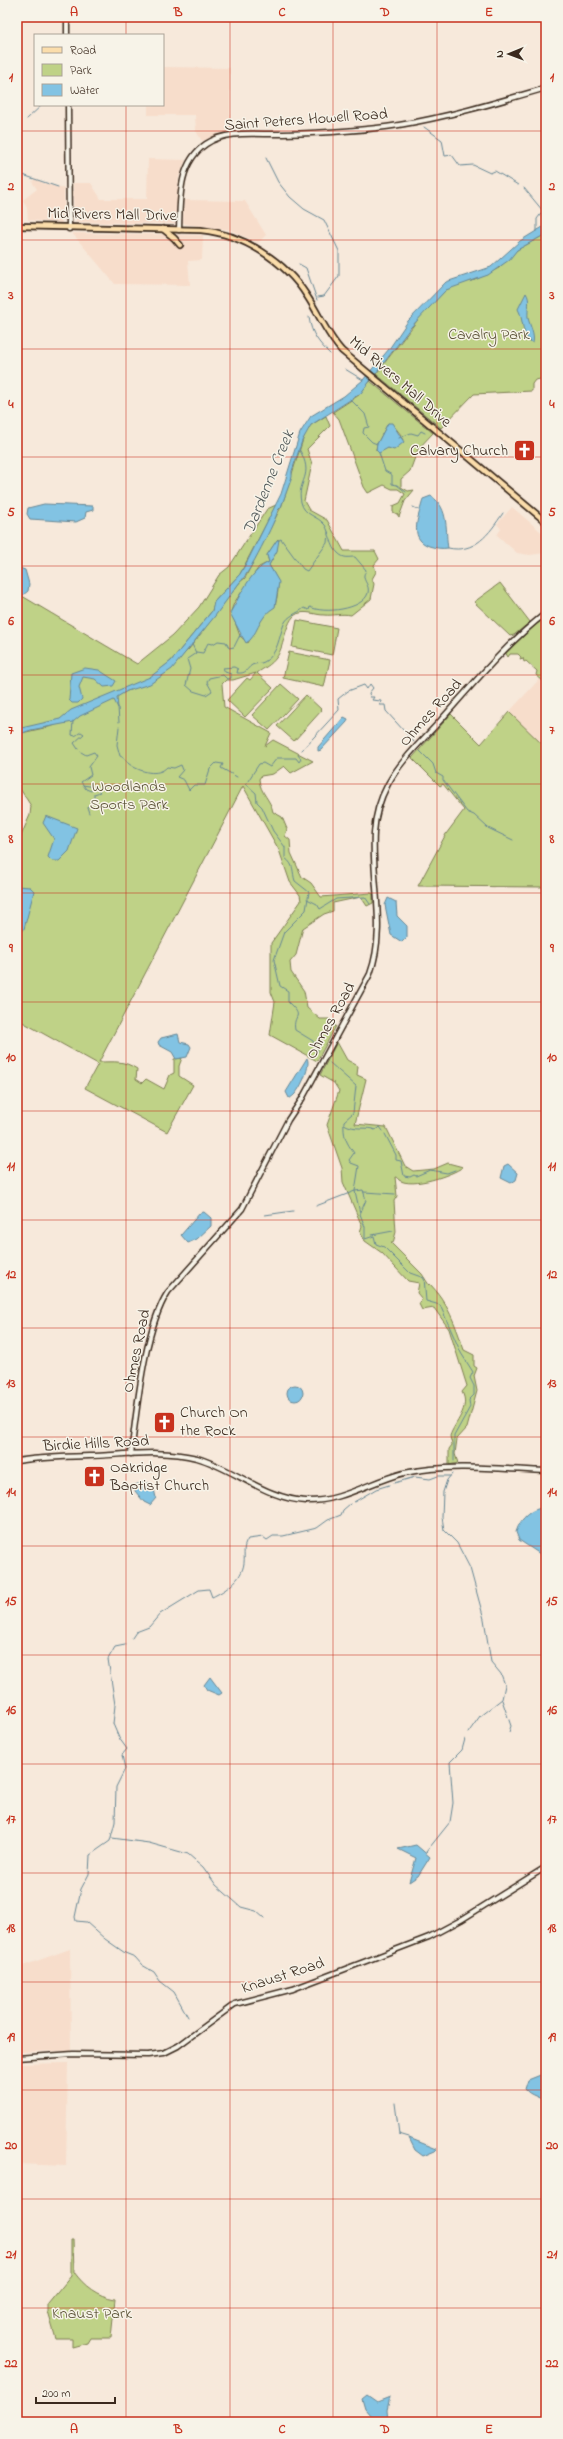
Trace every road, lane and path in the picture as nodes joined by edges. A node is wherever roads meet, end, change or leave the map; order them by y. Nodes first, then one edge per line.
1 (67, 17) edge
2 (67, 34) edge
3 (546, 88) edge
4 (68, 106) edge
5 (17, 226) edge
6 (69, 228) junction
7 (163, 229) junction
8 (179, 230) junction
9 (180, 245) dead end
10 (546, 522) edge
11 (546, 613) edge
12 (131, 1454) junction
13 (17, 1461) edge
14 (546, 1472) edge
15 (546, 1867) edge
16 (17, 2058) edge

1 - 2 main road
3 - 8 main road, Saint Peters Howell Road
4 - 6 main road
5 - 6 main road, Mid Rivers Mall Drive
6 - 7 main road, Mid Rivers Mall Drive
7 - 8 main road, Mid Rivers Mall Drive
7 - 9 main road
8 - 10 main road, Mid Rivers Mall Drive
11 - 12 main road, Ohmes Road
12 - 13 main road, Birdie Hills Road
12 - 14 main road, Birdie Hills Road
15 - 16 main road, Knaust Road

